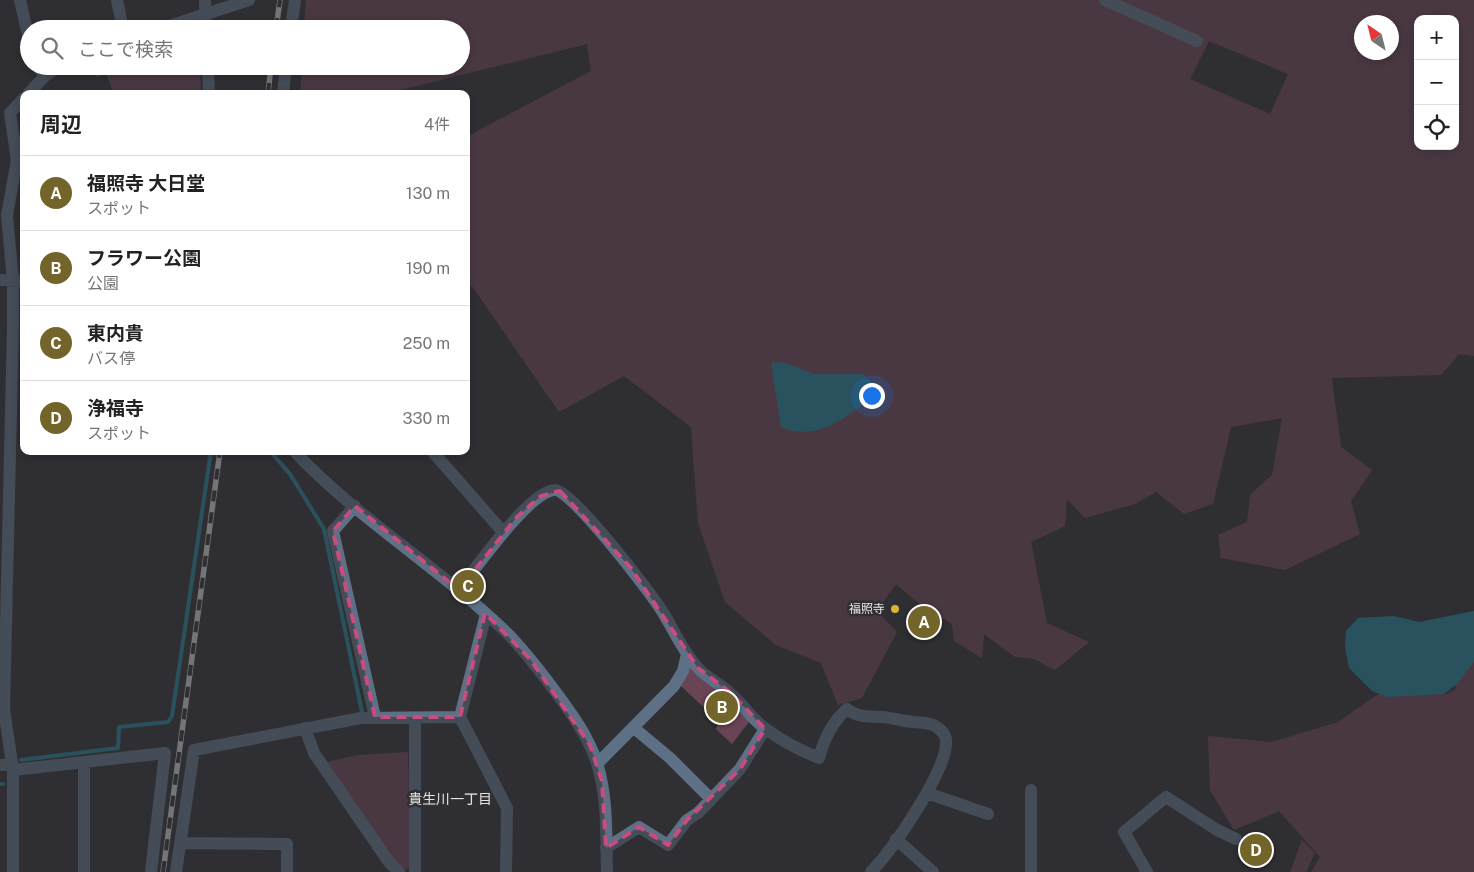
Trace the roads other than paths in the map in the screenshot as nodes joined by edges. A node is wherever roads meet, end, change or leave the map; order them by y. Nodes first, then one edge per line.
1 (20, 0) edge
2 (118, 0) edge
3 (205, 0) edge
4 (249, 0) edge
5 (295, 0) edge
6 (1105, 0) edge
7 (205, 14) junction
8 (24, 20) edge
9 (122, 20) edge
10 (187, 20) edge
11 (205, 20) edge
12 (292, 20) edge
13 (1196, 41) dead end
14 (39, 75) edge
15 (208, 75) edge
16 (285, 75) edge
17 (30, 90) edge
18 (209, 90) edge
19 (283, 90) edge
20 (20, 101) edge
21 (5, 113) edge
22 (12, 281) edge
23 (298, 455) edge
24 (436, 455) edge
25 (355, 506) junction
26 (503, 532) junction
27 (4, 573) edge
28 (458, 590) junction
29 (3, 607) edge
30 (486, 614) junction
31 (3, 634) edge
32 (687, 654) junction
33 (2, 709) edge
34 (375, 717) junction
35 (460, 717) junction
36 (415, 718) junction
37 (305, 728) junction
38 (634, 728) junction
39 (765, 729) junction
40 (84, 763) junction
41 (597, 764) junction
42 (9, 767) edge
43 (1031, 790) dead end
44 (927, 793) junction
45 (712, 799) junction
46 (988, 814) dead end
47 (896, 839) junction
48 (1236, 839) dead end
49 (181, 843) junction
50 (606, 848) junction
51 (13, 872) edge
52 (84, 872) edge
53 (151, 872) edge
54 (176, 872) edge
55 (287, 872) edge
56 (399, 872) edge
57 (415, 872) edge
58 (506, 872) edge
59 (607, 872) edge
60 (871, 872) edge
61 (933, 872) edge
62 (1031, 872) edge
63 (1147, 872) edge

1 - 8 street
2 - 9 street
3 - 7 street
4 - 7 street
5 - 12 street
6 - 13 street
7 - 10 street
7 - 11 street
14 - 17 street
15 - 18 street
16 - 19 street
20 - 21 street
21 - 22 street
22 - 27 street
23 - 25 street
24 - 26 street
25 - 28 street
25 - 34 street
26 - 28 street
26 - 32 street
27 - 29 street
28 - 30 street
29 - 31 street
30 - 35 street
30 - 41 street
31 - 33 street
32 - 38 street
32 - 39 street
33 - 42 street
34 - 36 street
34 - 37 street
35 - 36 street
35 - 58 street
36 - 57 street
37 - 49 street
37 - 56 street
38 - 41 street
38 - 45 street
39 - 44 street
39 - 45 street
40 - 42 street
40 - 52 street
40 - 53 street
41 - 50 street
42 - 51 street
43 - 62 street
44 - 46 street
44 - 47 street
45 - 50 street
47 - 60 street
47 - 61 street
48 - 63 street
49 - 54 street
49 - 55 street
50 - 59 street

